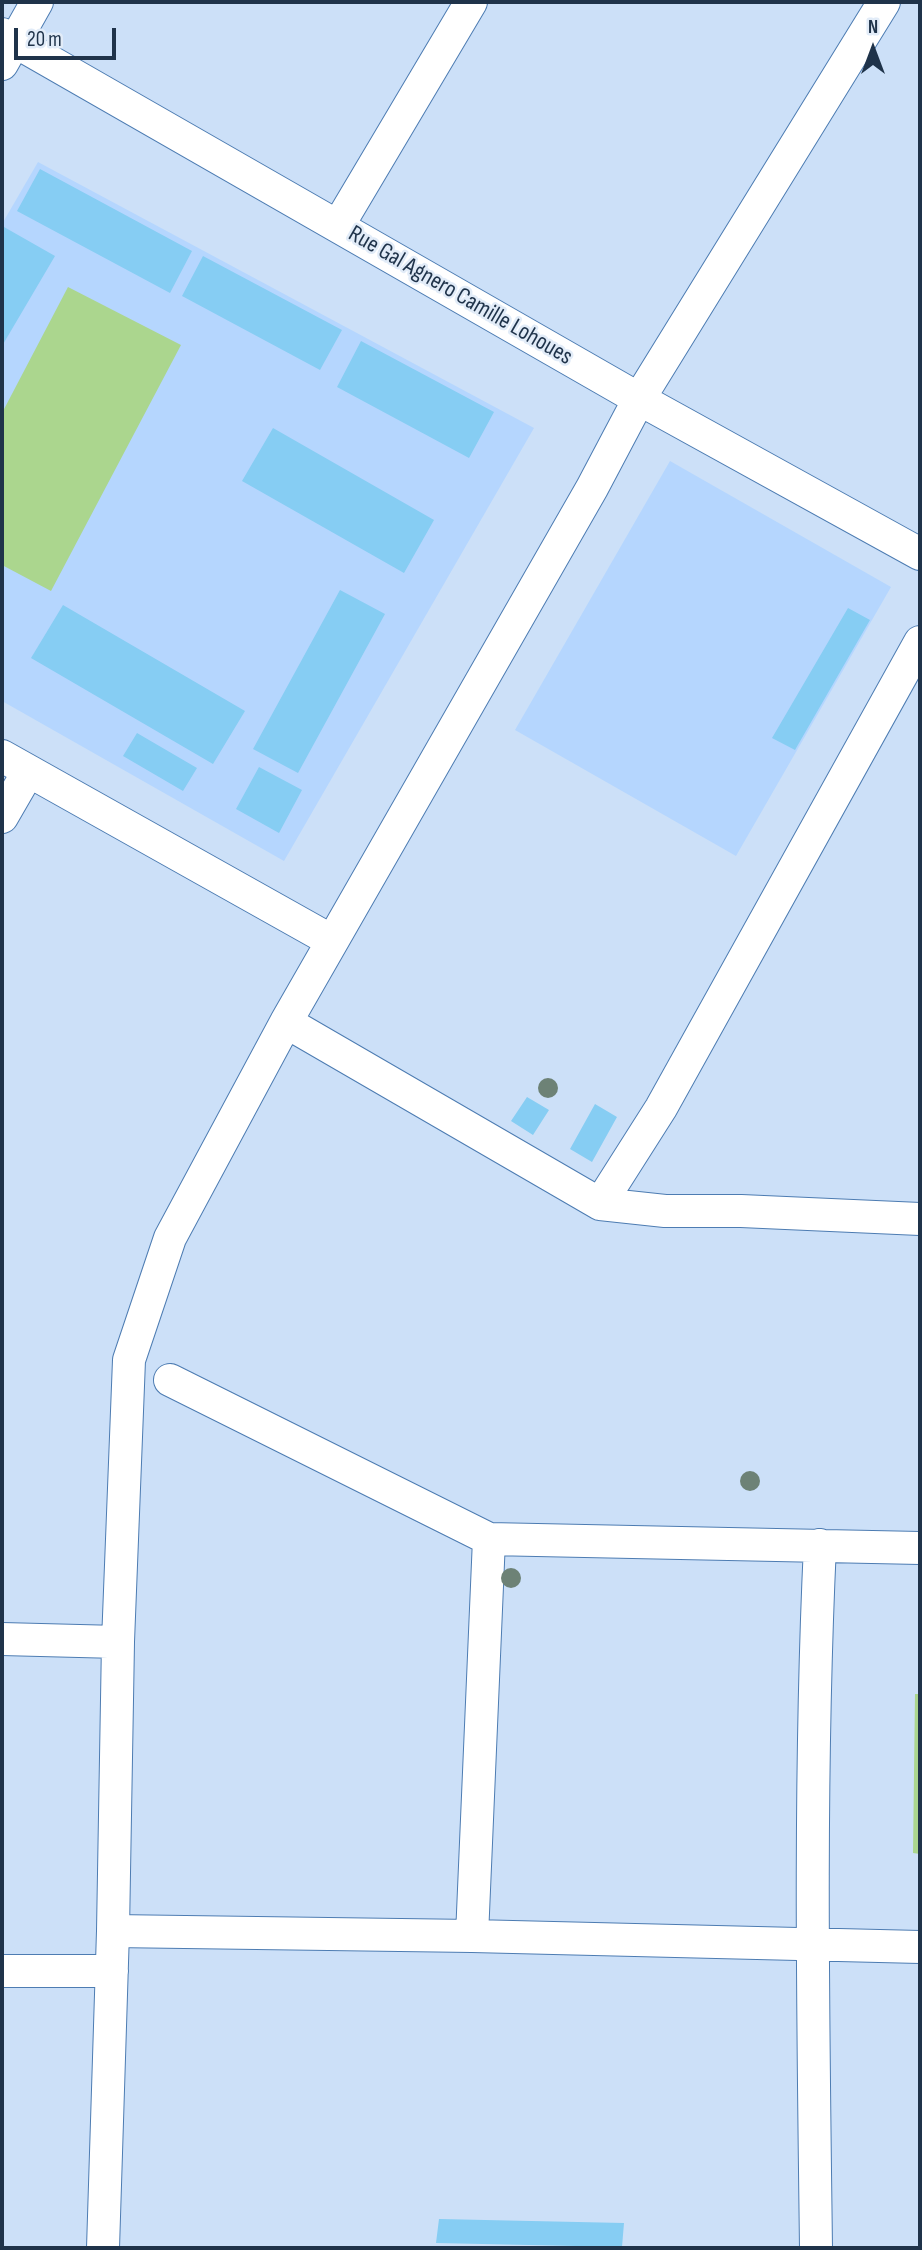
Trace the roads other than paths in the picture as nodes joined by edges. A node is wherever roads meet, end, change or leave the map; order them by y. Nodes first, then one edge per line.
1 (37, 2) edge
2 (471, 2) edge
3 (884, 2) edge
4 (6, 46) edge
5 (338, 226) junction
6 (639, 399) junction
7 (920, 554) edge
8 (920, 642) edge
9 (2, 756) edge
10 (28, 772) junction
11 (2, 817) edge
12 (332, 941) junction
13 (285, 1021) junction
14 (600, 1204) junction
15 (920, 1219) edge
16 (170, 1380) dead end
17 (489, 1539) junction
18 (820, 1545) junction
19 (920, 1548) edge
20 (2, 1639) edge
21 (118, 1642) junction
22 (113, 1931) junction
23 (472, 1936) junction
24 (812, 1945) junction
25 (920, 1947) edge
26 (112, 1970) junction
27 (2, 1971) edge
28 (103, 2248) edge
29 (816, 2248) edge

1 - 4 street
2 - 5 street
3 - 6 street
4 - 5 street, Rue Gal Agnero Camille Lohoues
5 - 6 street, Rue Gal Agnero Camille Lohoues
6 - 7 street, Rue Gal Agnero Camille Lohoues
6 - 12 street
8 - 14 street
9 - 10 street
10 - 11 street
10 - 12 street
12 - 13 street
13 - 14 street
13 - 21 street
14 - 15 street
16 - 17 street
17 - 18 street
17 - 23 street
18 - 19 street
18 - 24 street
20 - 21 street
21 - 22 street
22 - 23 street
22 - 26 street
23 - 24 street
24 - 25 street
24 - 29 street
26 - 27 street
26 - 28 street

